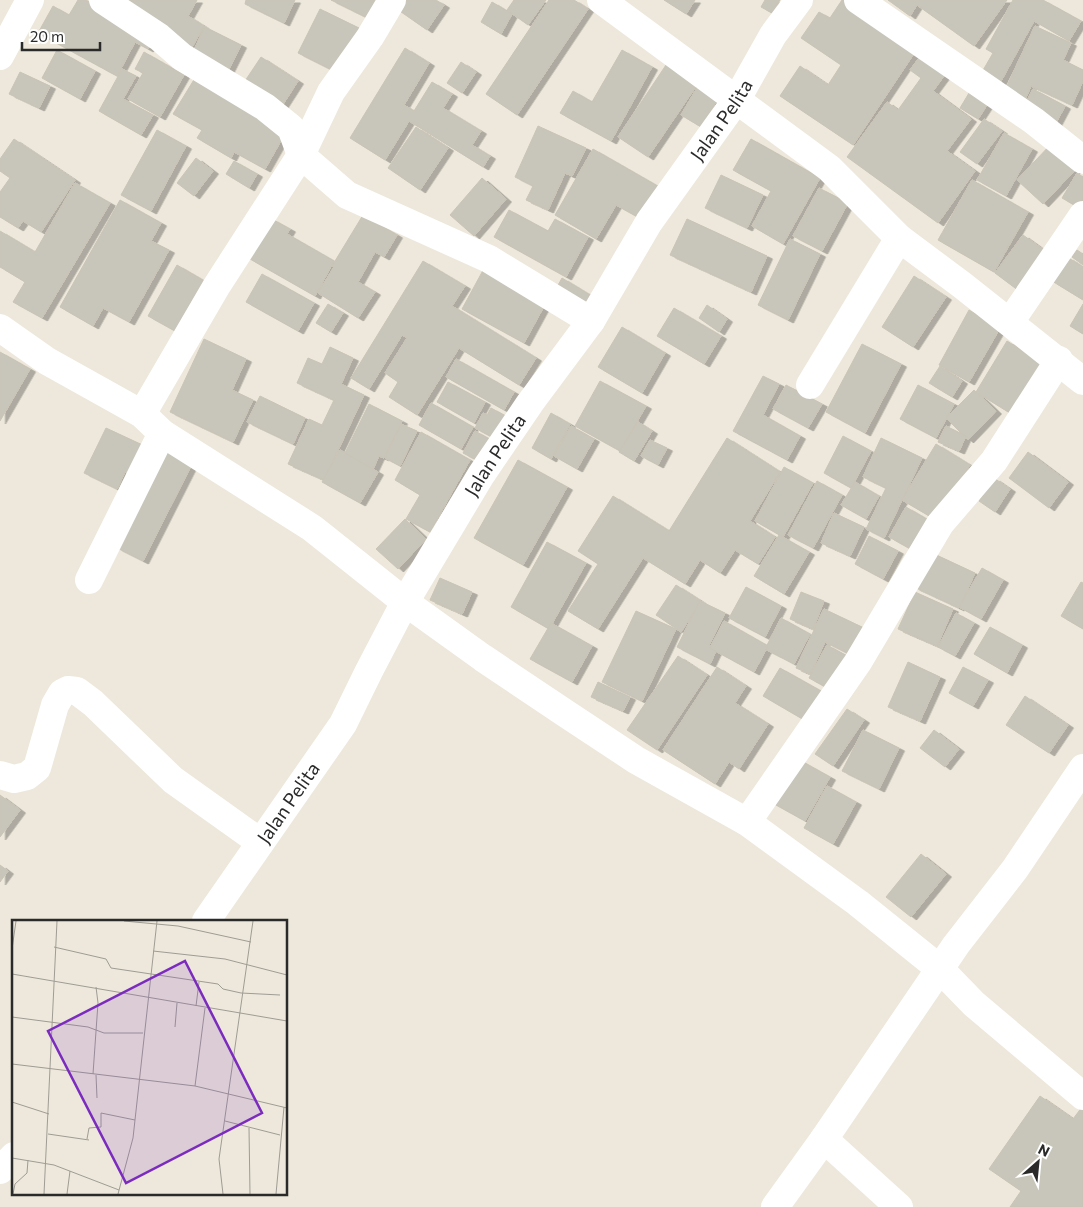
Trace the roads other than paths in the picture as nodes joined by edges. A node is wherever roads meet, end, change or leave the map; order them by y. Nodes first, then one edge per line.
1 (30, 0) edge
2 (103, 0) edge
3 (392, 0) edge
4 (601, 0) edge
5 (799, 0) edge
6 (858, 0) edge
7 (0, 56) edge
8 (737, 99) junction
9 (301, 155) junction
10 (1083, 160) edge
11 (1083, 216) edge
12 (899, 238) junction
13 (591, 321) junction
14 (1010, 322) junction
15 (0, 328) edge
16 (1059, 360) junction
17 (1083, 381) edge
18 (810, 385) dead end
19 (142, 414) junction
20 (162, 433) junction
21 (89, 580) dead end
22 (405, 602) junction
23 (1083, 768) edge
24 (0, 775) edge
25 (747, 822) junction
26 (260, 842) junction
27 (207, 920) edge
28 (940, 969) junction
29 (1083, 1096) edge
30 (824, 1139) junction
31 (12, 1158) edge
32 (0, 1170) edge
33 (775, 1207) edge
34 (899, 1207) edge

1 - 7 street
2 - 9 street
3 - 9 street
4 - 8 street
5 - 8 street, Jalan Pelita
6 - 10 street
8 - 12 street
8 - 13 street, Jalan Pelita
9 - 13 street
9 - 19 street
11 - 14 street
12 - 14 street
12 - 18 street
13 - 22 street, Jalan Pelita
14 - 16 street
15 - 19 street
16 - 17 street
16 - 25 street
19 - 20 street
20 - 21 street
20 - 22 street
22 - 25 street
22 - 26 street, Jalan Pelita
23 - 28 street
24 - 26 street
25 - 28 street
26 - 27 street, Jalan Pelita
28 - 29 street
28 - 30 street
30 - 33 street
30 - 34 street
31 - 32 street

